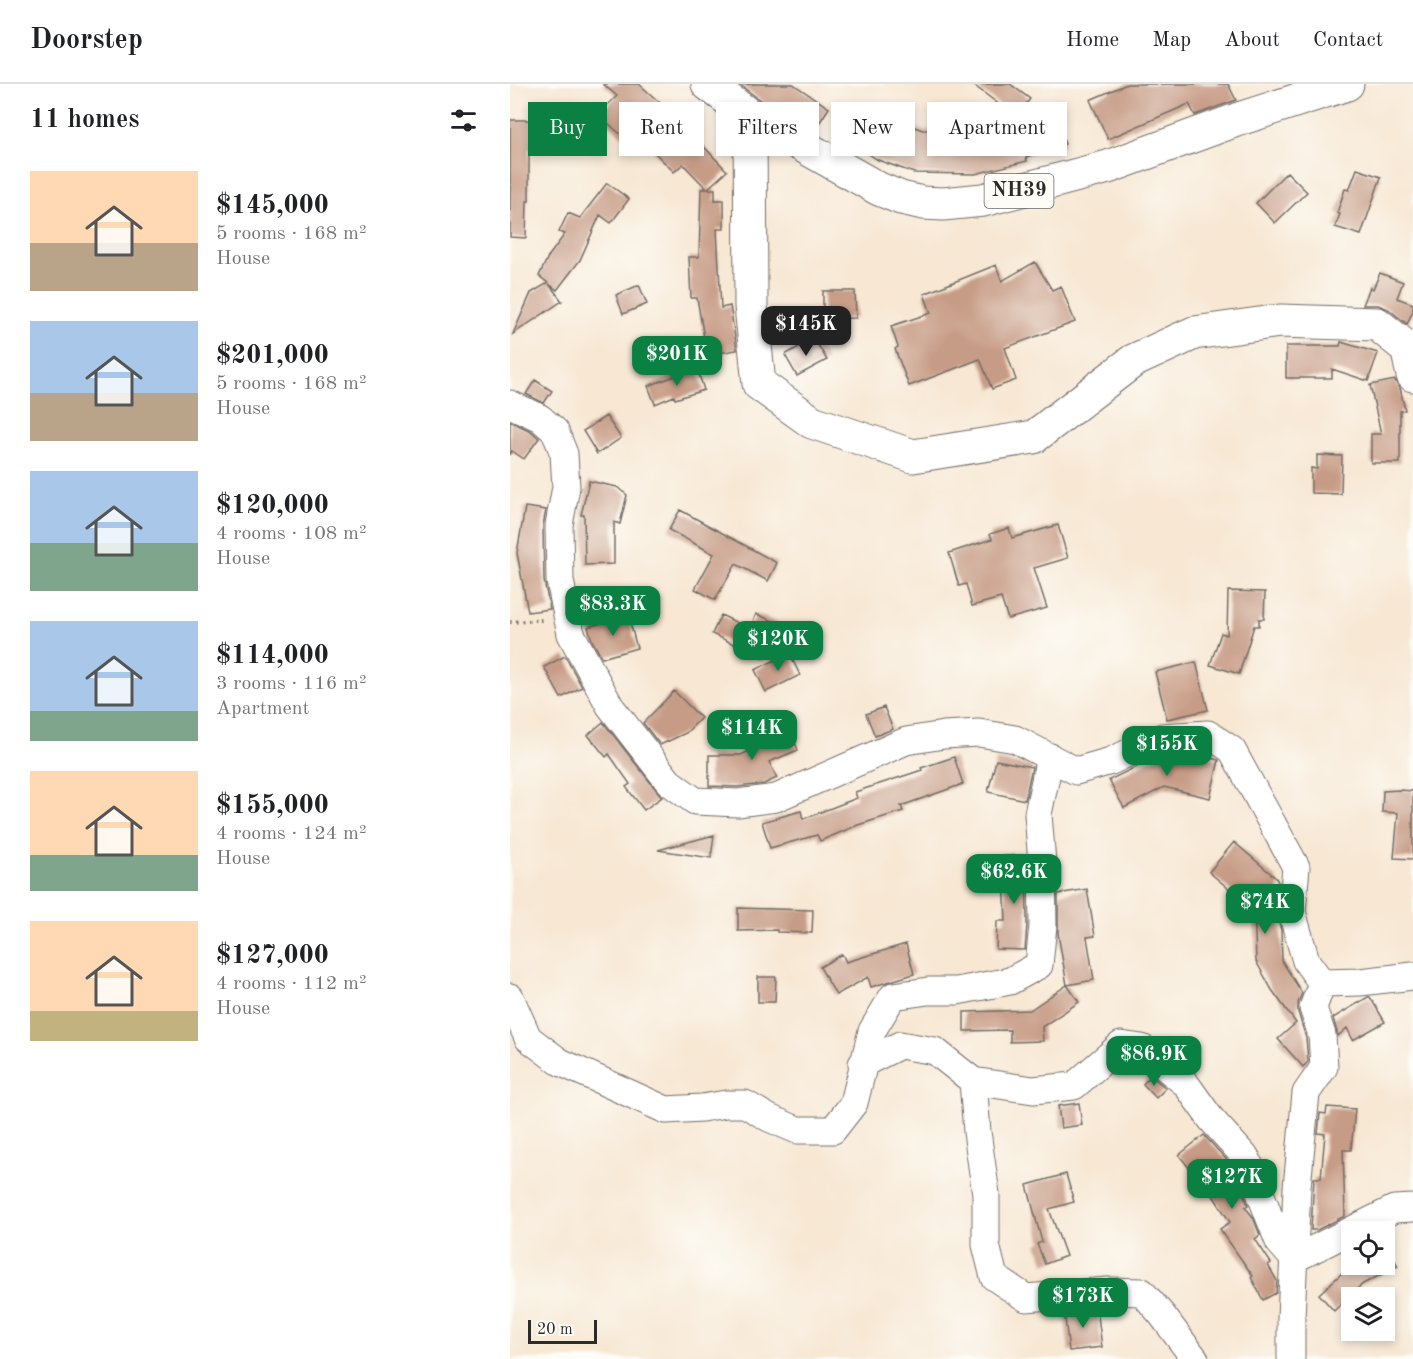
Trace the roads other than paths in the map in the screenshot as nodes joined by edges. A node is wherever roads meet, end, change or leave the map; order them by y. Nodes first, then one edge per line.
1 (708, 84) edge
2 (1347, 84) edge
3 (732, 102) edge
4 (819, 155) edge
5 (750, 156) edge
6 (1413, 375) edge
7 (510, 404) edge
8 (1050, 757) junction
9 (1413, 976) edge
10 (1322, 983) junction
11 (510, 997) edge
12 (862, 1064) junction
13 (973, 1081) junction
14 (1413, 1208) edge
15 (1294, 1259) junction
16 (1195, 1359) edge
17 (1291, 1359) edge

1 - 3 main road, NH39
2 - 4 main road, NH39
5 - 6 main road
7 - 8 street
8 - 10 street
8 - 12 street
9 - 10 street
10 - 15 street
11 - 12 street
12 - 13 street
13 - 15 street
13 - 16 street
14 - 15 street
15 - 17 street

